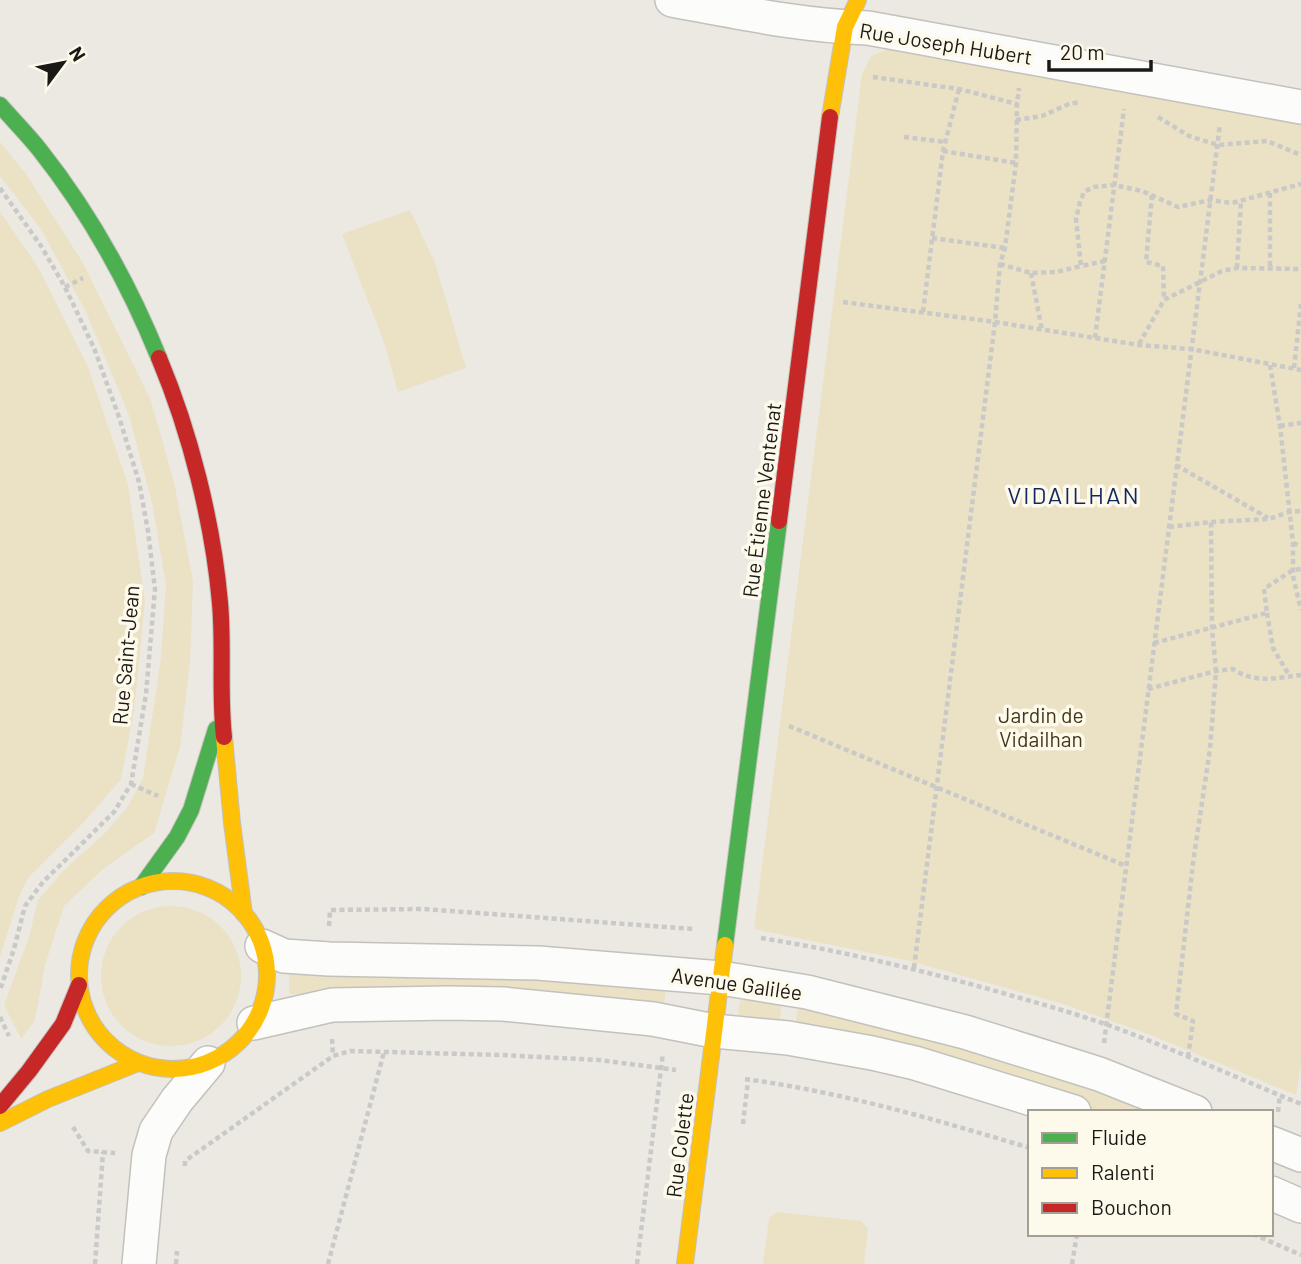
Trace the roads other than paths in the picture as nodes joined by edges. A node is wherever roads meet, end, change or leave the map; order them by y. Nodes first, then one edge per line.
1 (672, 0) edge
2 (852, 14) edge
3 (0, 104) edge
4 (1301, 107) edge
5 (221, 711) junction
6 (141, 887) junction
7 (244, 914) junction
8 (262, 946) junction
9 (720, 978) junction
10 (79, 985) junction
11 (254, 1023) junction
12 (714, 1031) junction
13 (138, 1063) junction
14 (208, 1063) junction
15 (0, 1106) edge
16 (1068, 1110) edge
17 (1190, 1110) edge
18 (0, 1123) edge
19 (1273, 1144) edge
20 (1301, 1155) edge
21 (1273, 1194) edge
22 (1301, 1206) edge
23 (139, 1264) edge
24 (685, 1264) edge

1 - 2 street, Rue Joseph Hubert
2 - 4 street, Rue Joseph Hubert
2 - 9 street, Rue Étienne Ventenat
3 - 5 street
5 - 6 street
5 - 7 street
6 - 7 street
6 - 10 street
7 - 8 street
8 - 9 street, Avenue Galilée
8 - 11 street
9 - 12 street, Rue Étienne Ventenat
9 - 17 street, Avenue Galilée
10 - 13 street
10 - 15 street
11 - 12 street
11 - 14 street
12 - 16 street
12 - 24 street, Rue Colette
13 - 14 street
13 - 18 street
14 - 23 street
19 - 20 street
21 - 22 street

